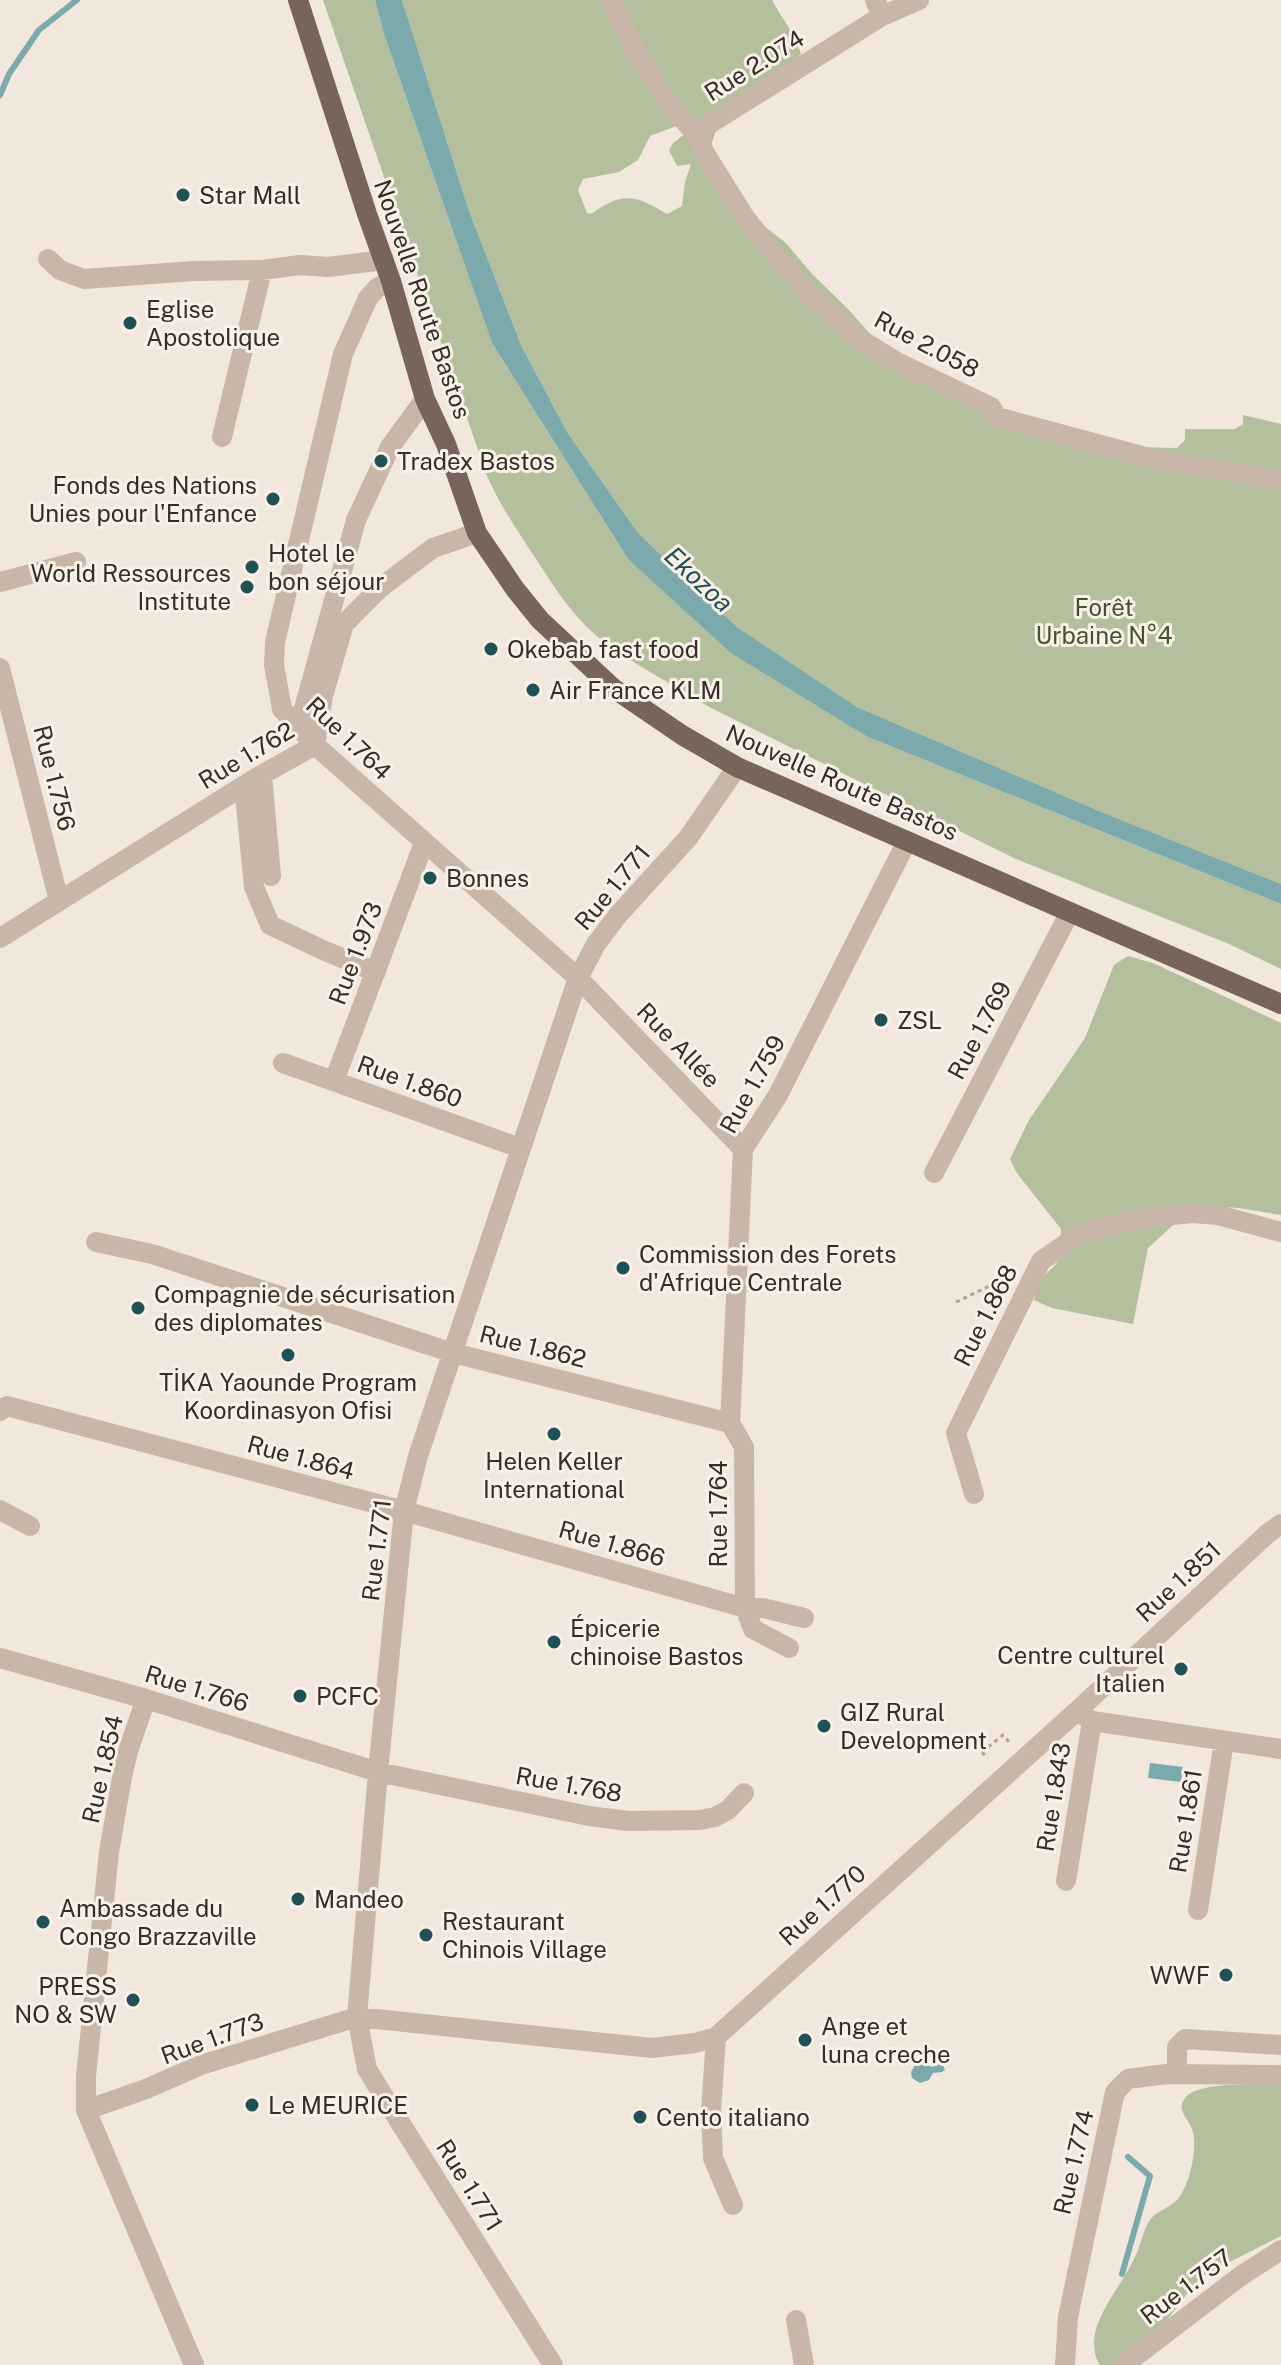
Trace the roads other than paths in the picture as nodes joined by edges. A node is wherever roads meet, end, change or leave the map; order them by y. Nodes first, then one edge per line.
1 (298, 0) edge
2 (611, 0) edge
3 (919, 0) edge
4 (878, 8) edge
5 (695, 133) junction
6 (48, 259) dead end
7 (384, 260) junction
8 (262, 270) junction
9 (391, 281) junction
10 (425, 399) junction
11 (222, 437) dead end
12 (1281, 480) edge
13 (477, 533) junction
14 (76, 562) dead end
15 (0, 582) edge
16 (0, 668) edge
17 (4, 699) edge
18 (299, 727) junction
19 (315, 745) junction
20 (737, 767) junction
21 (262, 775) junction
22 (244, 786) junction
23 (907, 841) junction
24 (424, 843) junction
25 (271, 876) dead end
26 (59, 901) junction
27 (1070, 912) junction
28 (0, 938) edge
29 (376, 972) junction
30 (578, 978) junction
31 (1281, 1004) edge
32 (283, 1063) dead end
33 (334, 1081) junction
34 (520, 1148) junction
35 (743, 1149) junction
36 (934, 1173) dead end
37 (1281, 1232) edge
38 (96, 1242) dead end
39 (453, 1353) junction
40 (0, 1411) edge
41 (730, 1423) junction
42 (974, 1494) dead end
43 (0, 1510) edge
44 (404, 1511) junction
45 (1281, 1524) edge
46 (30, 1526) dead end
47 (745, 1608) junction
48 (804, 1618) dead end
49 (789, 1648) dead end
50 (0, 1658) edge
51 (146, 1699) junction
52 (1084, 1716) junction
53 (1224, 1741) junction
54 (1281, 1749) edge
55 (378, 1772) junction
56 (744, 1793) dead end
57 (1066, 1881) dead end
58 (1198, 1910) dead end
59 (357, 2017) junction
60 (716, 2037) junction
61 (1281, 2045) edge
62 (1177, 2074) junction
63 (1281, 2075) edge
64 (86, 2110) junction
65 (733, 2205) dead end
66 (1281, 2250) edge
67 (796, 2320) dead end
68 (194, 2365) edge
69 (553, 2365) edge
70 (804, 2365) edge
71 (1065, 2365) edge
72 (1124, 2365) edge

1 - 7 main road, Nouvelle Route Bastos
2 - 5 street, Rue 2.058
3 - 4 street, Rue 2.074
4 - 5 street, Rue 2.074
5 - 12 street, Rue 2.058
6 - 8 street
7 - 8 street
7 - 9 main road, Nouvelle Route Bastos
8 - 11 street
9 - 10 main road, Nouvelle Route Bastos
9 - 18 street, Rue 1.764
10 - 13 main road, Nouvelle Route Bastos
10 - 18 street
13 - 19 street, Rue 1.762
13 - 20 main road, Nouvelle Route Bastos
14 - 15 street
16 - 17 street, Rue 1.756
17 - 26 street, Rue 1.756
18 - 19 street, Rue 1.764
19 - 21 street, Rue 1.762
19 - 24 street, Rue 1.764
20 - 23 main road, Nouvelle Route Bastos
20 - 30 street, Rue 1.771
21 - 22 street, Rue 1.762
21 - 25 street
22 - 26 street, Rue 1.762
22 - 29 street
23 - 27 main road, Nouvelle Route Bastos
23 - 35 street, Rue 1.759
24 - 29 street, Rue 1.973
24 - 30 street, Rue 1.764
26 - 28 street, Rue 1.762
27 - 31 main road, Nouvelle Route Bastos
27 - 36 street, Rue 1.769
29 - 33 street, Rue 1.973
30 - 34 street, Rue 1.771
30 - 35 street, Rue Allée
32 - 33 street, Rue 1.860
33 - 34 street, Rue 1.860
34 - 39 street, Rue 1.771
35 - 41 street, Rue 1.759
37 - 42 street, Rue 1.868
38 - 39 street, Rue 1.862
39 - 41 street, Rue 1.862
39 - 44 street, Rue 1.771
40 - 44 street, Rue 1.864
41 - 47 street, Rue 1.764
43 - 46 street
44 - 47 street, Rue 1.866
44 - 55 street, Rue 1.771
45 - 52 street, Rue 1.851
47 - 48 street, Rue 1.866
47 - 49 street
50 - 51 street, Rue 1.766
51 - 55 street, Rue 1.766
51 - 64 street, Rue 1.854
52 - 53 street
52 - 57 street, Rue 1.843
52 - 60 street, Rue 1.770
53 - 54 street
53 - 58 street, Rue 1.861
55 - 56 street, Rue 1.768
55 - 59 street, Rue 1.771
59 - 60 street
59 - 64 street, Rue 1.773
59 - 69 street, Rue 1.771
60 - 65 street
61 - 62 street
62 - 63 street, Rue 1.774
62 - 71 street, Rue 1.774
64 - 68 street
66 - 72 street, Rue 1.757
67 - 70 street

